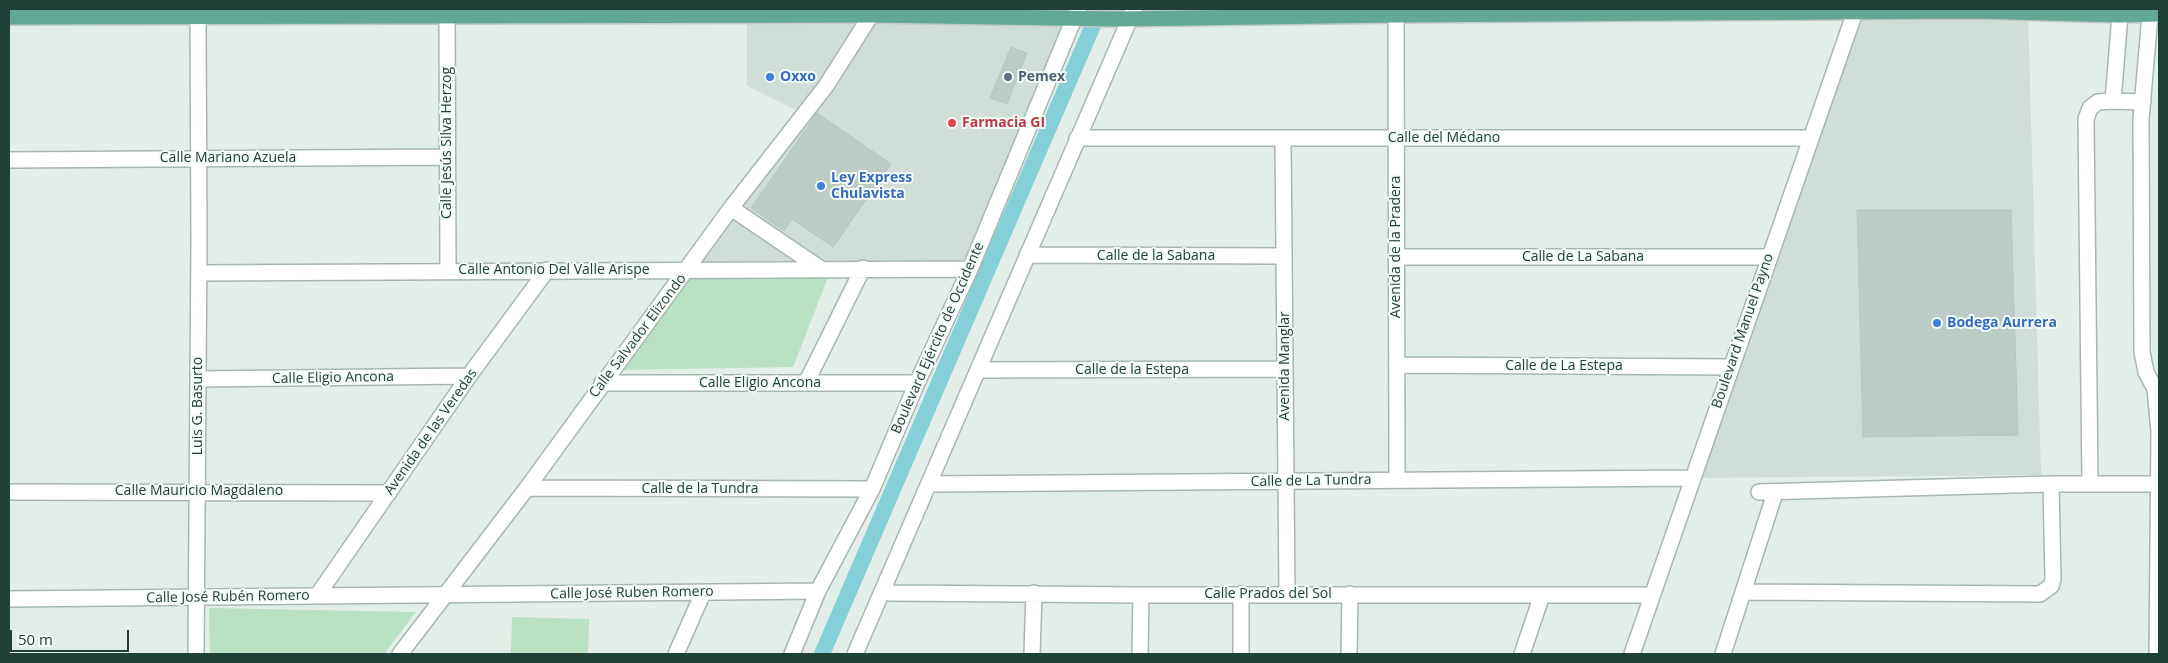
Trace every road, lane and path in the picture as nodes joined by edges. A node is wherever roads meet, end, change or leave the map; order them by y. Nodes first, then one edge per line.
1 (1855, 10) edge
2 (198, 15) junction
3 (447, 15) junction
4 (872, 15) junction
5 (1081, 15) edge
6 (1128, 15) edge
7 (1396, 15) junction
8 (2120, 15) junction
9 (2155, 15) edge
10 (9, 17) edge
11 (2113, 101) junction
12 (2143, 102) junction
13 (1078, 138) junction
14 (1396, 138) junction
15 (1810, 138) junction
16 (1283, 139) junction
17 (447, 157) junction
18 (198, 158) junction
19 (9, 160) edge
20 (731, 208) junction
21 (1027, 255) junction
22 (1284, 256) junction
23 (1396, 257) junction
24 (1769, 257) junction
25 (821, 268) junction
26 (863, 268) junction
27 (687, 269) junction
28 (970, 269) junction
29 (547, 270) junction
30 (448, 271) junction
31 (199, 274) junction
32 (1396, 365) junction
33 (1731, 367) junction
34 (980, 370) junction
35 (1285, 370) junction
36 (469, 376) junction
37 (198, 379) junction
38 (602, 383) junction
39 (806, 383) junction
40 (917, 383) junction
41 (1693, 478) junction
42 (1397, 480) junction
43 (1286, 481) junction
44 (930, 484) junction
45 (2051, 484) junction
46 (2090, 484) junction
47 (2158, 484) edge
48 (527, 488) junction
49 (872, 489) junction
50 (197, 491) junction
51 (9, 492) edge
52 (389, 492) junction
53 (1759, 492) dead end
54 (1775, 493) junction
55 (884, 590) junction
56 (818, 591) junction
57 (1743, 592) junction
58 (703, 593) junction
59 (1034, 593) junction
60 (1241, 594) junction
61 (1286, 594) junction
62 (1350, 594) junction
63 (447, 595) junction
64 (1141, 595) junction
65 (1542, 595) junction
66 (1652, 595) junction
67 (317, 596) junction
68 (196, 597) junction
69 (9, 599) edge
70 (196, 654) edge
71 (400, 654) edge
72 (676, 654) edge
73 (792, 654) edge
74 (856, 654) edge
75 (1032, 654) edge
76 (1140, 654) edge
77 (1241, 654) edge
78 (1349, 654) edge
79 (1522, 654) edge
80 (1632, 654) edge
81 (1723, 654) edge
82 (2157, 654) edge

1 - 7 main road
1 - 8 main road
1 - 15 street, Boulevard Manuel Payno
2 - 3 main road
2 - 10 main road
2 - 18 street, Luis G. Basurto
3 - 4 main road
3 - 17 street, Calle Jesús Silva Herzog
4 - 5 main road
4 - 20 street, Calle Salvador Elizondo
5 - 6 main road
5 - 28 street, Boulevard Ejército de Occidente
6 - 7 main road
6 - 13 street
7 - 14 street, Avenida de la Pradera
8 - 9 main road
8 - 11 street
9 - 12 street
11 - 12 street
11 - 46 street
12 - 47 street
13 - 16 street, Calle del Médano
13 - 21 street
14 - 15 street, Calle del Médano
14 - 16 street, Calle del Médano
14 - 23 street, Avenida de la Pradera
15 - 24 street, Boulevard Manuel Payno
16 - 22 street, Avenida Manglar
17 - 18 street, Calle Mariano Azuela
17 - 30 street, Calle Jesús Silva Herzog
18 - 19 street, Calle Mariano Azuela
18 - 31 street, Luis G. Basurto
20 - 25 street
20 - 27 street, Calle Salvador Elizondo
21 - 22 street, Calle de la Sabana
21 - 34 street
22 - 35 street, Avenida Manglar
23 - 24 street, Calle de La Sabana
23 - 32 street, Avenida de la Pradera
24 - 33 street, Boulevard Manuel Payno
25 - 26 street, Calle Antonio Del Valle Arispe
25 - 27 street, Calle Antonio Del Valle Arispe
26 - 28 street, Calle Antonio Del Valle Arispe
26 - 39 street
27 - 29 street, Calle Antonio Del Valle Arispe
27 - 38 street, Calle Salvador Elizondo
28 - 40 street, Boulevard Ejército de Occidente
29 - 30 street, Calle Antonio Del Valle Arispe
29 - 36 street, Avenida de las Veredas
30 - 31 street, Calle Antonio Del Valle Arispe
31 - 37 street, Luis G. Basurto
32 - 33 street, Calle de La Estepa
32 - 42 street, Avenida de la Pradera
33 - 41 street, Boulevard Manuel Payno
34 - 35 street, Calle de la Estepa
34 - 44 street
35 - 43 street, Avenida Manglar
36 - 37 street, Calle Eligio Ancona
36 - 52 street, Avenida de las Veredas
37 - 50 street, Luis G. Basurto
38 - 39 street, Calle Eligio Ancona
38 - 48 street, Calle Salvador Elizondo
39 - 40 street, Calle Eligio Ancona
40 - 49 street, Boulevard Ejército de Occidente
41 - 42 street, Calle de La Tundra
41 - 66 street, Boulevard Manuel Payno
42 - 43 street, Calle de La Tundra
43 - 44 street, Calle de La Tundra
43 - 61 street, Avenida Manglar
44 - 55 street
45 - 46 street
45 - 54 street
45 - 57 street
46 - 47 street
47 - 82 street
48 - 49 street, Calle de la Tundra
48 - 63 street, Calle Salvador Elizondo
49 - 56 street, Boulevard Ejército de Occidente
50 - 51 street, Calle Mauricio Magdaleno
50 - 52 street, Calle Mauricio Magdaleno
50 - 68 street, Luis G. Basurto
52 - 67 street, Avenida de las Veredas
53 - 54 street
54 - 57 street
55 - 59 street, Calle Prados del Sol
55 - 74 street
56 - 58 street, Calle José Ruben Romero
56 - 73 street, Boulevard Ejército de Occidente
57 - 81 street
58 - 63 street, Calle José Ruben Romero
58 - 72 street
59 - 64 street, Calle Prados del Sol
59 - 75 street
60 - 61 street, Calle Prados del Sol
60 - 64 street, Calle Prados del Sol
60 - 77 street
61 - 62 street, Calle Prados del Sol
62 - 65 street, Calle Prados del Sol
62 - 78 street
63 - 67 street, Calle José Rubén Romero
63 - 71 street, Calle Salvador Elizondo
64 - 76 street
65 - 66 street, Calle Prados del Sol
65 - 79 street
66 - 80 street, Boulevard Manuel Payno
67 - 68 street, Calle José Rubén Romero
68 - 69 street, Calle José Rubén Romero
68 - 70 street, Luis G. Basurto

